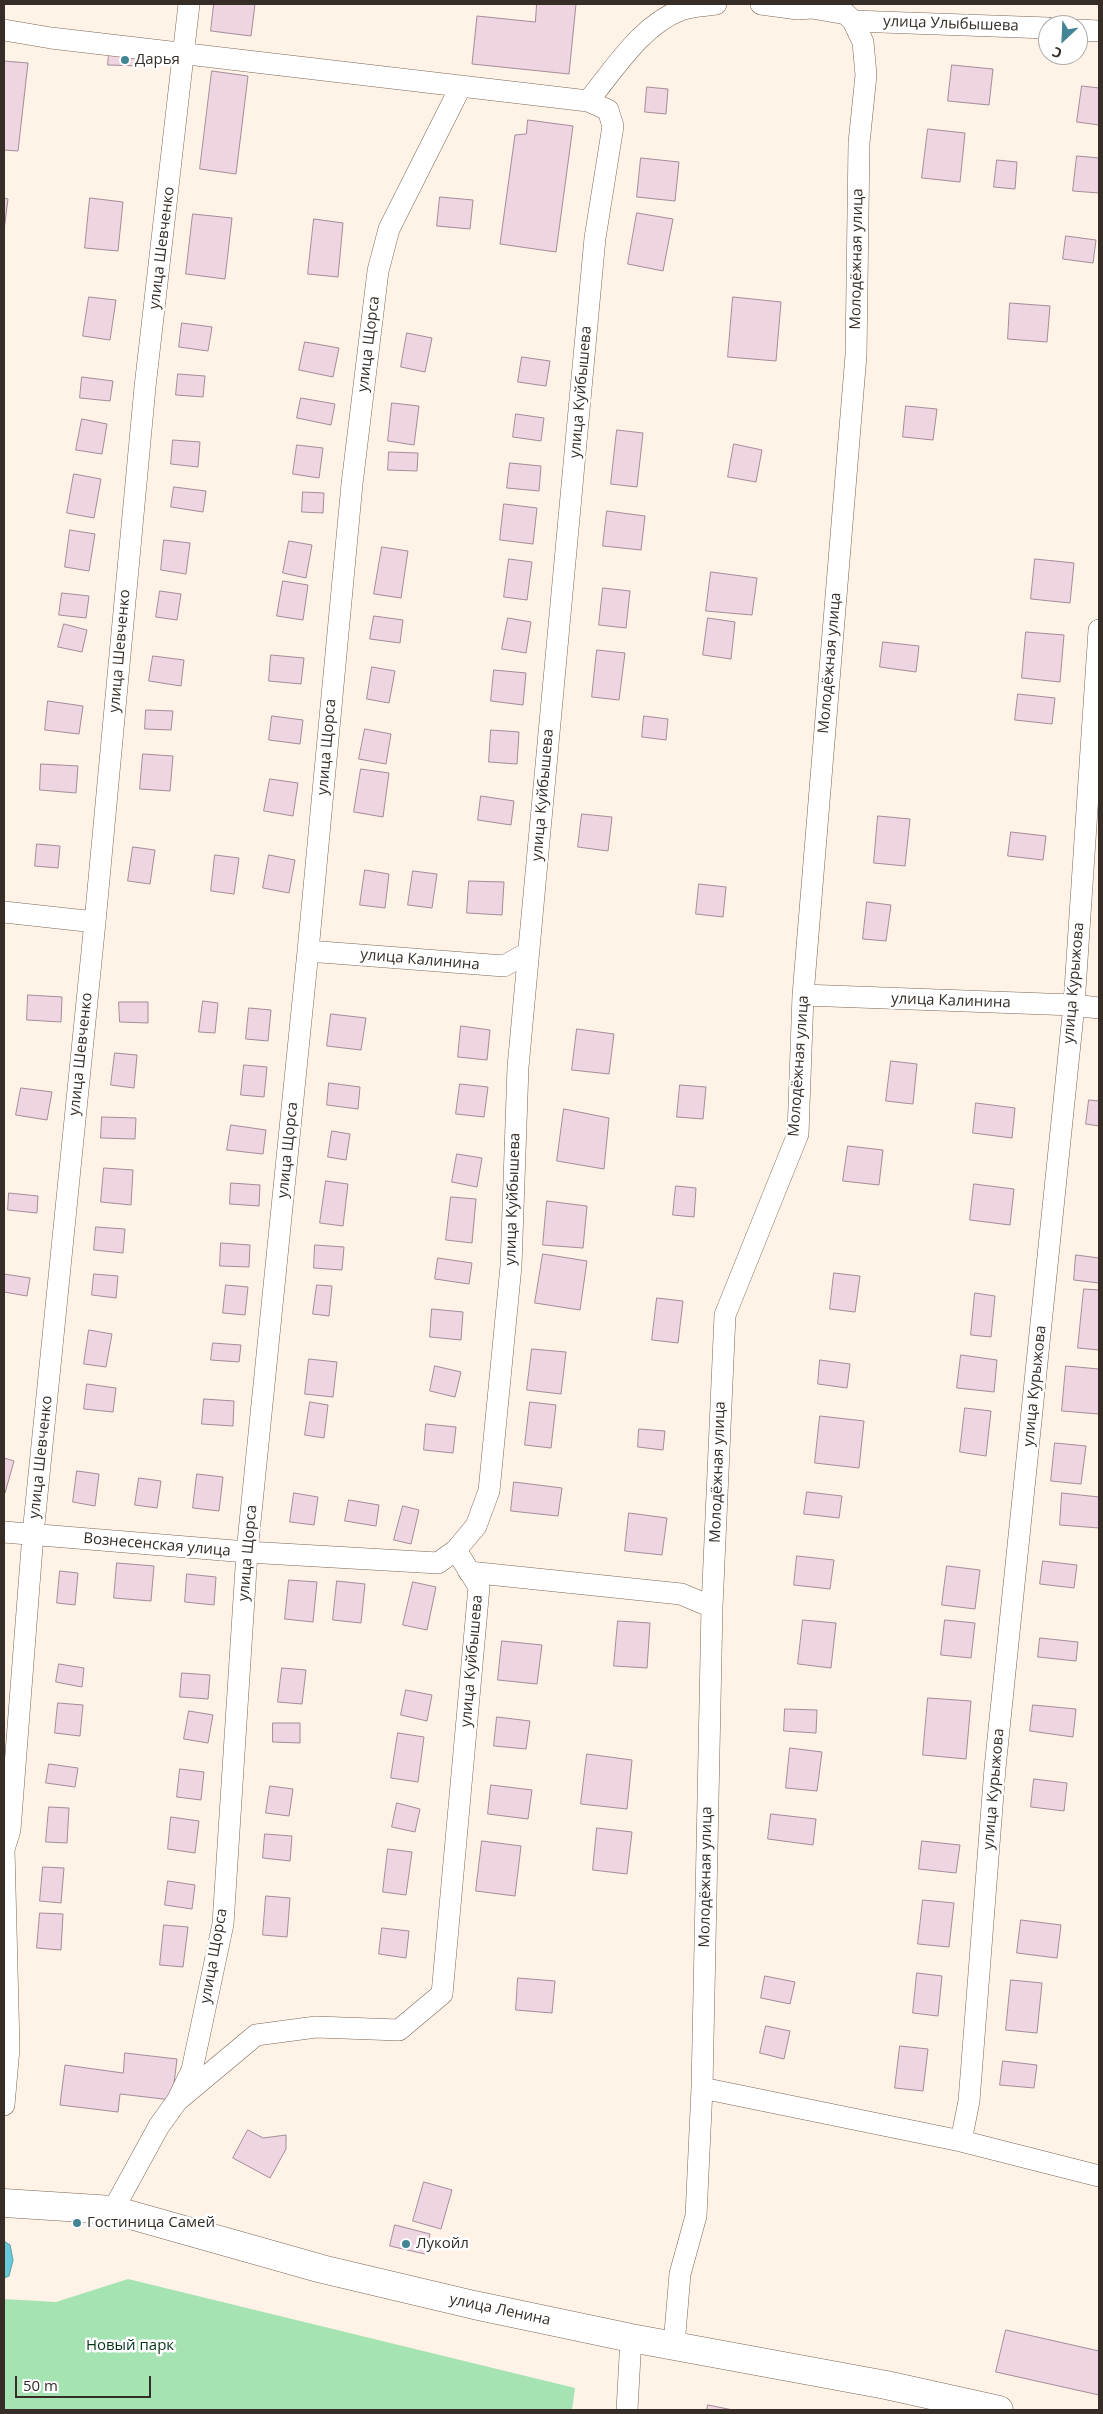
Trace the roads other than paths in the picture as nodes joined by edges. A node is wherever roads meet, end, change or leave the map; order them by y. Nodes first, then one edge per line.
1 (189, 4) edge
2 (716, 4) edge
3 (761, 4) edge
4 (853, 21) junction
5 (1038, 28) edge
6 (4, 30) edge
7 (185, 53) junction
8 (461, 86) junction
9 (588, 102) junction
10 (1099, 630) edge
11 (4, 912) edge
12 (95, 922) junction
13 (308, 951) junction
14 (529, 952) junction
15 (803, 995) junction
16 (1074, 1005) junction
17 (1099, 1008) edge
18 (4, 1532) edge
19 (33, 1534) junction
20 (456, 1550) junction
21 (247, 1552) junction
22 (470, 1572) junction
23 (712, 1608) junction
24 (4, 1849) edge
25 (702, 2088) junction
26 (177, 2101) junction
27 (4, 2106) edge
28 (961, 2141) junction
29 (1099, 2176) edge
30 (4, 2203) edge
31 (113, 2210) junction
32 (631, 2338) junction
33 (674, 2345) junction
34 (628, 2410) edge
35 (998, 2410) edge

1 - 7 street, улица Шевченко
2 - 9 street
3 - 4 street
4 - 5 street, улица Улыбышева
4 - 15 street, Молодёжная улица
6 - 7 street
7 - 8 street
7 - 12 street, улица Шевченко
8 - 9 street
8 - 13 street, улица Щорса
9 - 14 street, улица Куйбышева
10 - 16 street, улица Курыжова
11 - 12 street
12 - 19 street, улица Шевченко
13 - 14 street, улица Калинина
13 - 21 street, улица Щорса
14 - 20 street, улица Куйбышева
15 - 16 street, улица Калинина
15 - 23 street, Молодёжная улица
16 - 17 street, улица Калинина
16 - 28 street, улица Курыжова
18 - 19 street, Вознесенская улица
19 - 21 street, Вознесенская улица
19 - 24 street, улица Шевченко
20 - 21 street, Вознесенская улица
20 - 22 street, улица Куйбышева
21 - 26 street, улица Щорса
22 - 23 street
22 - 26 street, улица Куйбышева
23 - 25 street, Молодёжная улица
24 - 27 street, улица Шевченко
25 - 28 street
25 - 33 street, Молодёжная улица
26 - 31 street, улица Щорса
28 - 29 street
30 - 31 street, улица Ленина
31 - 32 street, улица Ленина
32 - 33 street, улица Ленина
32 - 34 street
33 - 35 street, улица Ленина

